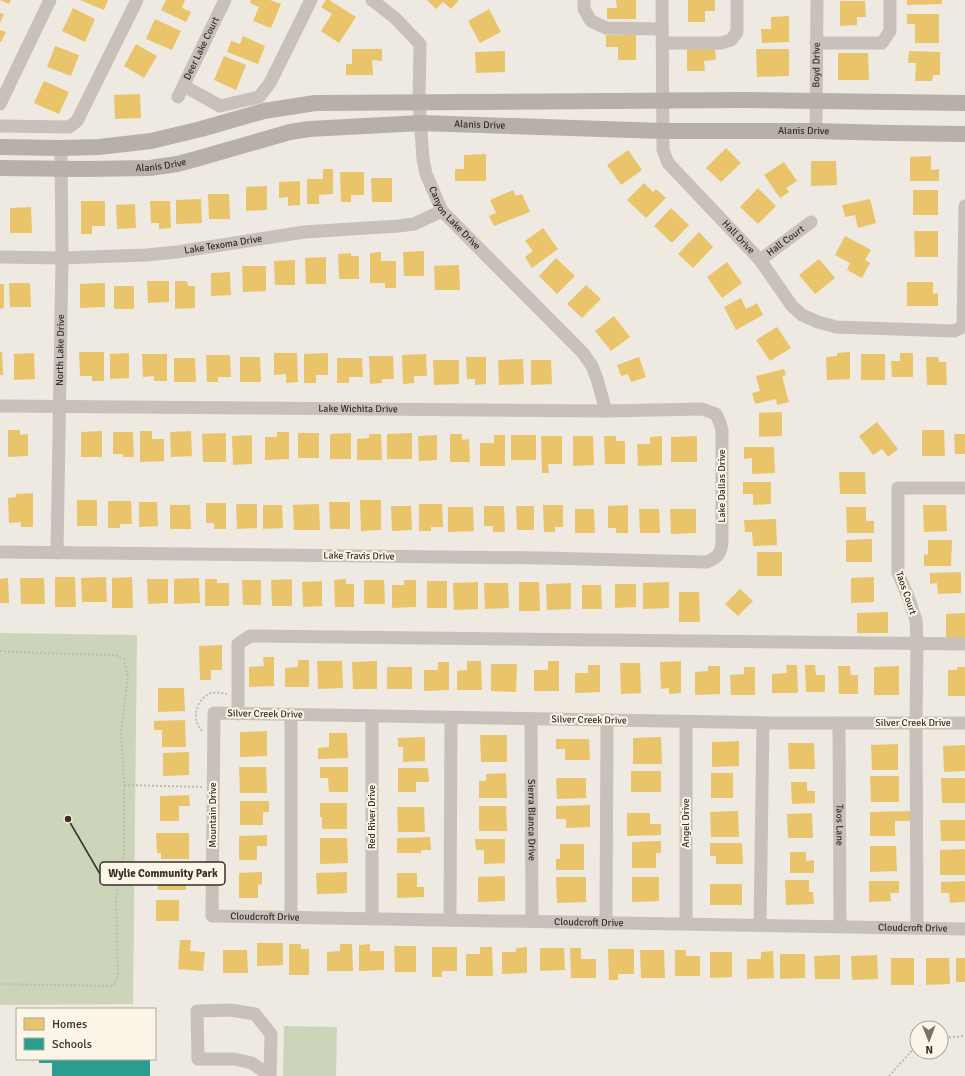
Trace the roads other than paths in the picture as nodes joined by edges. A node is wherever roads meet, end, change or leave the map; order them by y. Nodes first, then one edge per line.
1 (50, 0) edge
2 (137, 0) edge
3 (225, 0) edge
4 (311, 0) edge
5 (372, 0) edge
6 (584, 0) edge
7 (662, 0) edge
8 (737, 0) edge
9 (817, 0) edge
10 (890, 0) edge
11 (662, 29) junction
12 (662, 43) junction
13 (816, 43) junction
14 (663, 101) junction
15 (816, 101) junction
16 (419, 102) junction
17 (965, 103) edge
18 (0, 104) edge
19 (421, 123) junction
20 (0, 126) edge
21 (663, 131) junction
22 (816, 131) junction
23 (965, 134) edge
24 (0, 147) edge
25 (61, 148) junction
26 (0, 168) edge
27 (61, 169) junction
28 (965, 206) edge
29 (442, 210) junction
30 (811, 222) dead end
31 (0, 257) edge
32 (62, 258) junction
33 (760, 260) junction
34 (0, 406) edge
35 (59, 406) junction
36 (606, 411) junction
37 (716, 414) joint
38 (965, 488) edge
39 (0, 552) edge
40 (57, 552) junction
41 (716, 557) joint
42 (917, 643) junction
43 (965, 644) edge
44 (214, 713) joint
45 (238, 714) junction
46 (291, 715) junction
47 (372, 716) junction
48 (451, 718) junction
49 (531, 719) junction
50 (607, 720) junction
51 (686, 722) junction
52 (916, 722) junction
53 (763, 723) junction
54 (839, 723) junction
55 (965, 723) edge
56 (212, 916) joint
57 (291, 917) junction
58 (372, 918) junction
59 (450, 920) junction
60 (532, 921) junction
61 (606, 922) junction
62 (686, 924) junction
63 (760, 925) junction
64 (840, 926) junction
65 (917, 928) junction
66 (965, 929) edge
67 (270, 1076) edge

1 - 18 street
2 - 20 street
3 - 4 street, Deer Lake Court
5 - 16 street, Canyon Lake Drive
6 - 11 street
7 - 11 street, Hall Drive
8 - 12 street
9 - 13 street, Boyd Drive
10 - 13 street
11 - 12 street, Hall Drive
12 - 14 street, Hall Drive
13 - 15 street, Boyd Drive
14 - 15 main road
14 - 16 main road
14 - 21 street, Hall Drive
15 - 17 main road
15 - 22 street, Boyd Drive
16 - 19 street, Canyon Lake Drive
16 - 25 main road
19 - 21 main road, Alanis Drive
19 - 27 main road, Alanis Drive
19 - 29 street, Canyon Lake Drive
21 - 22 main road, Alanis Drive
21 - 33 street, Hall Drive
22 - 23 main road, Alanis Drive
24 - 25 main road
25 - 27 street, North Lake Drive
26 - 27 main road, Alanis Drive
27 - 32 street, North Lake Drive
28 - 33 street, Hall Drive
29 - 32 street, Lake Texoma Drive
29 - 36 street, Canyon Lake Drive
30 - 33 street, Hall Court
31 - 32 street, Lake Texoma Drive
32 - 35 street, North Lake Drive
34 - 35 street, Lake Wichita Drive
35 - 36 street, Lake Wichita Drive
35 - 40 street, North Lake Drive
36 - 37 street, Lake Wichita Drive
37 - 41 street, Lake Dallas Drive
38 - 42 street, Taos Court
39 - 40 street, Lake Travis Drive
40 - 41 street, Lake Travis Drive
42 - 43 street
42 - 45 street
42 - 52 street, Taos Court
44 - 45 street, Silver Creek Drive
44 - 56 street, Mountain Drive
45 - 46 street, Silver Creek Drive
46 - 47 street, Silver Creek Drive
46 - 57 street
47 - 48 street, Silver Creek Drive
47 - 58 street, Red River Drive
48 - 49 street, Silver Creek Drive
48 - 59 street
49 - 50 street, Silver Creek Drive
49 - 60 street, Sierra Blanca Drive
50 - 51 street, Silver Creek Drive
50 - 61 street
51 - 53 street, Silver Creek Drive
51 - 62 street, Angel Drive
52 - 54 street, Silver Creek Drive
52 - 55 street, Silver Creek Drive
52 - 65 street, Taos Court
53 - 54 street, Silver Creek Drive
53 - 63 street
54 - 64 street, Taos Lane
56 - 57 street, Cloudcroft Drive
57 - 58 street, Cloudcroft Drive
58 - 59 street, Cloudcroft Drive
59 - 60 street, Cloudcroft Drive
60 - 61 street, Cloudcroft Drive
61 - 62 street, Cloudcroft Drive
62 - 63 street, Cloudcroft Drive
63 - 64 street, Cloudcroft Drive
64 - 65 street, Cloudcroft Drive
65 - 66 street, Cloudcroft Drive
67 - 67 street

